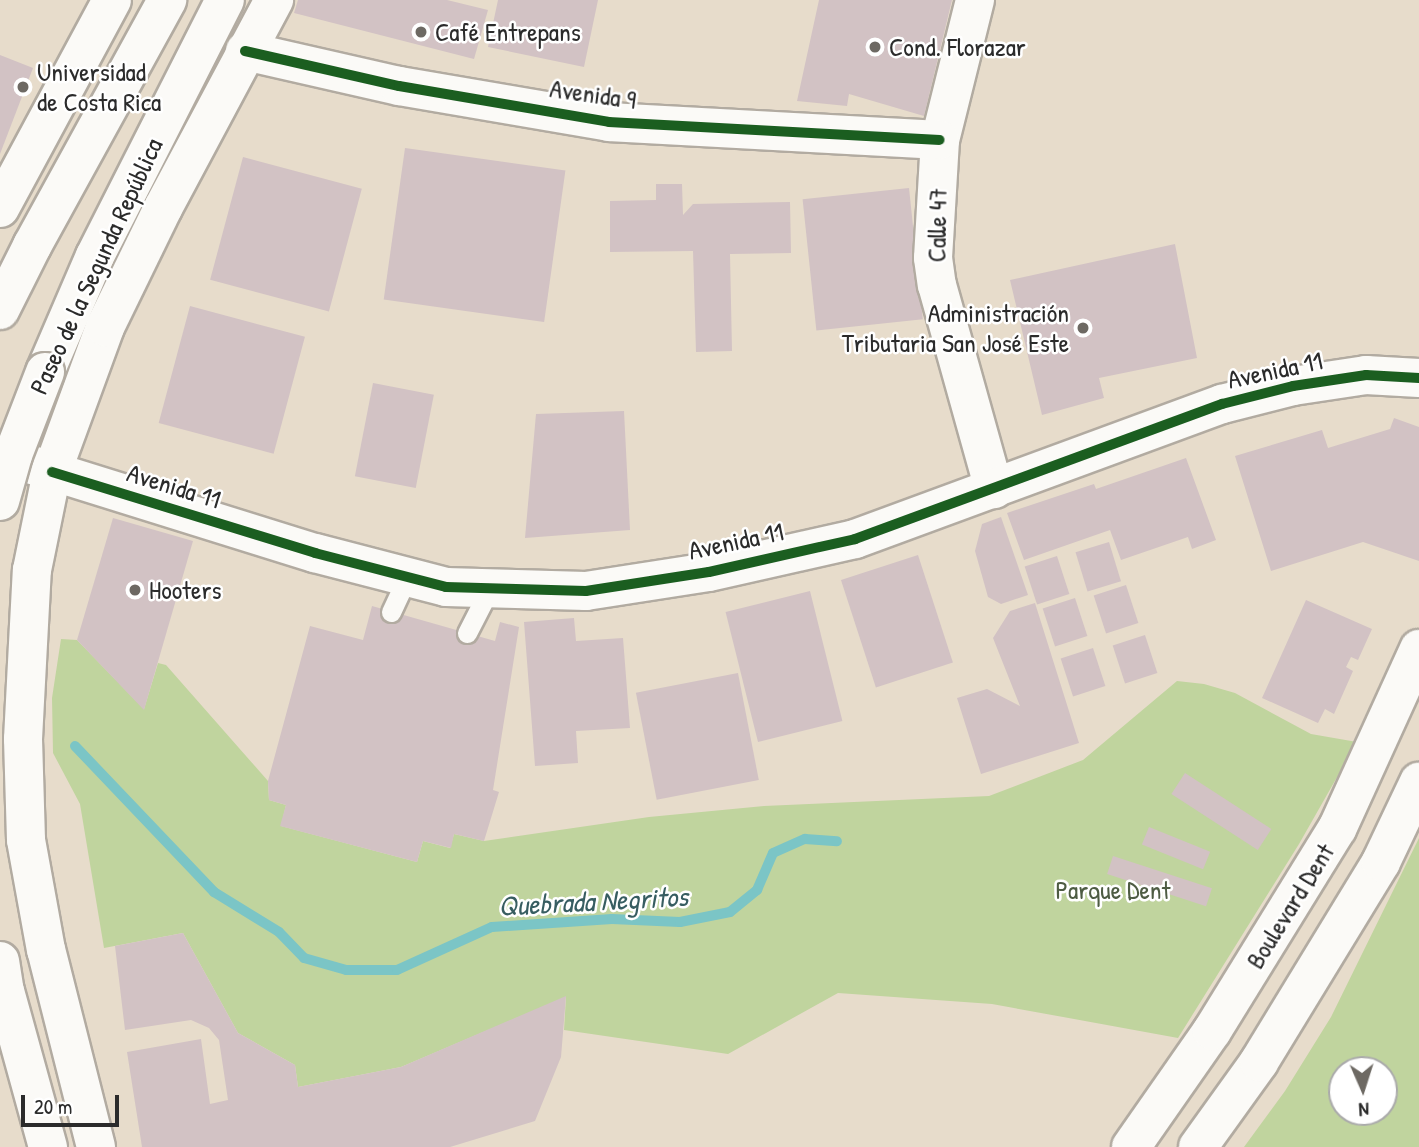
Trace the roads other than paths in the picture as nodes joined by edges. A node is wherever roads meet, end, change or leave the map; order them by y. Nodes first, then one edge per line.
1 (112, 0) edge
2 (167, 0) edge
3 (225, 0) edge
4 (274, 0) edge
5 (975, 0) edge
6 (246, 51) junction
7 (940, 140) junction
8 (0, 208) edge
9 (0, 310) edge
10 (1419, 378) edge
11 (0, 455) edge
12 (52, 472) junction
13 (993, 489) junction
14 (0, 501) edge
15 (407, 577) junction
16 (490, 588) junction
17 (391, 612) dead end
18 (467, 633) dead end
19 (1417, 663) edge
20 (1419, 782) edge
21 (0, 961) edge
22 (1212, 1031) junction
23 (1259, 1062) junction
24 (48, 1147) edge
25 (96, 1147) edge
26 (1131, 1147) edge
27 (1198, 1147) edge

1 - 8 main road
2 - 9 main road
3 - 14 main road, Paseo de la Segunda República, bridge
4 - 6 main road
5 - 7 main road, Calle 47
6 - 7 main road, Avenida 9
6 - 12 main road
7 - 13 main road, Calle 47
10 - 13 main road, Avenida 11
11 - 12 main road, Avenida 11
12 - 15 main road, Avenida 11
12 - 25 main road
13 - 16 main road, Avenida 11
15 - 16 main road, Avenida 11
15 - 17 lane
16 - 18 lane
19 - 22 main road, Boulevard Dent
20 - 23 main road, Boulevard Dent
21 - 24 main road
22 - 23 main road
22 - 26 main road, Boulevard Dent
23 - 27 main road, Boulevard Dent

